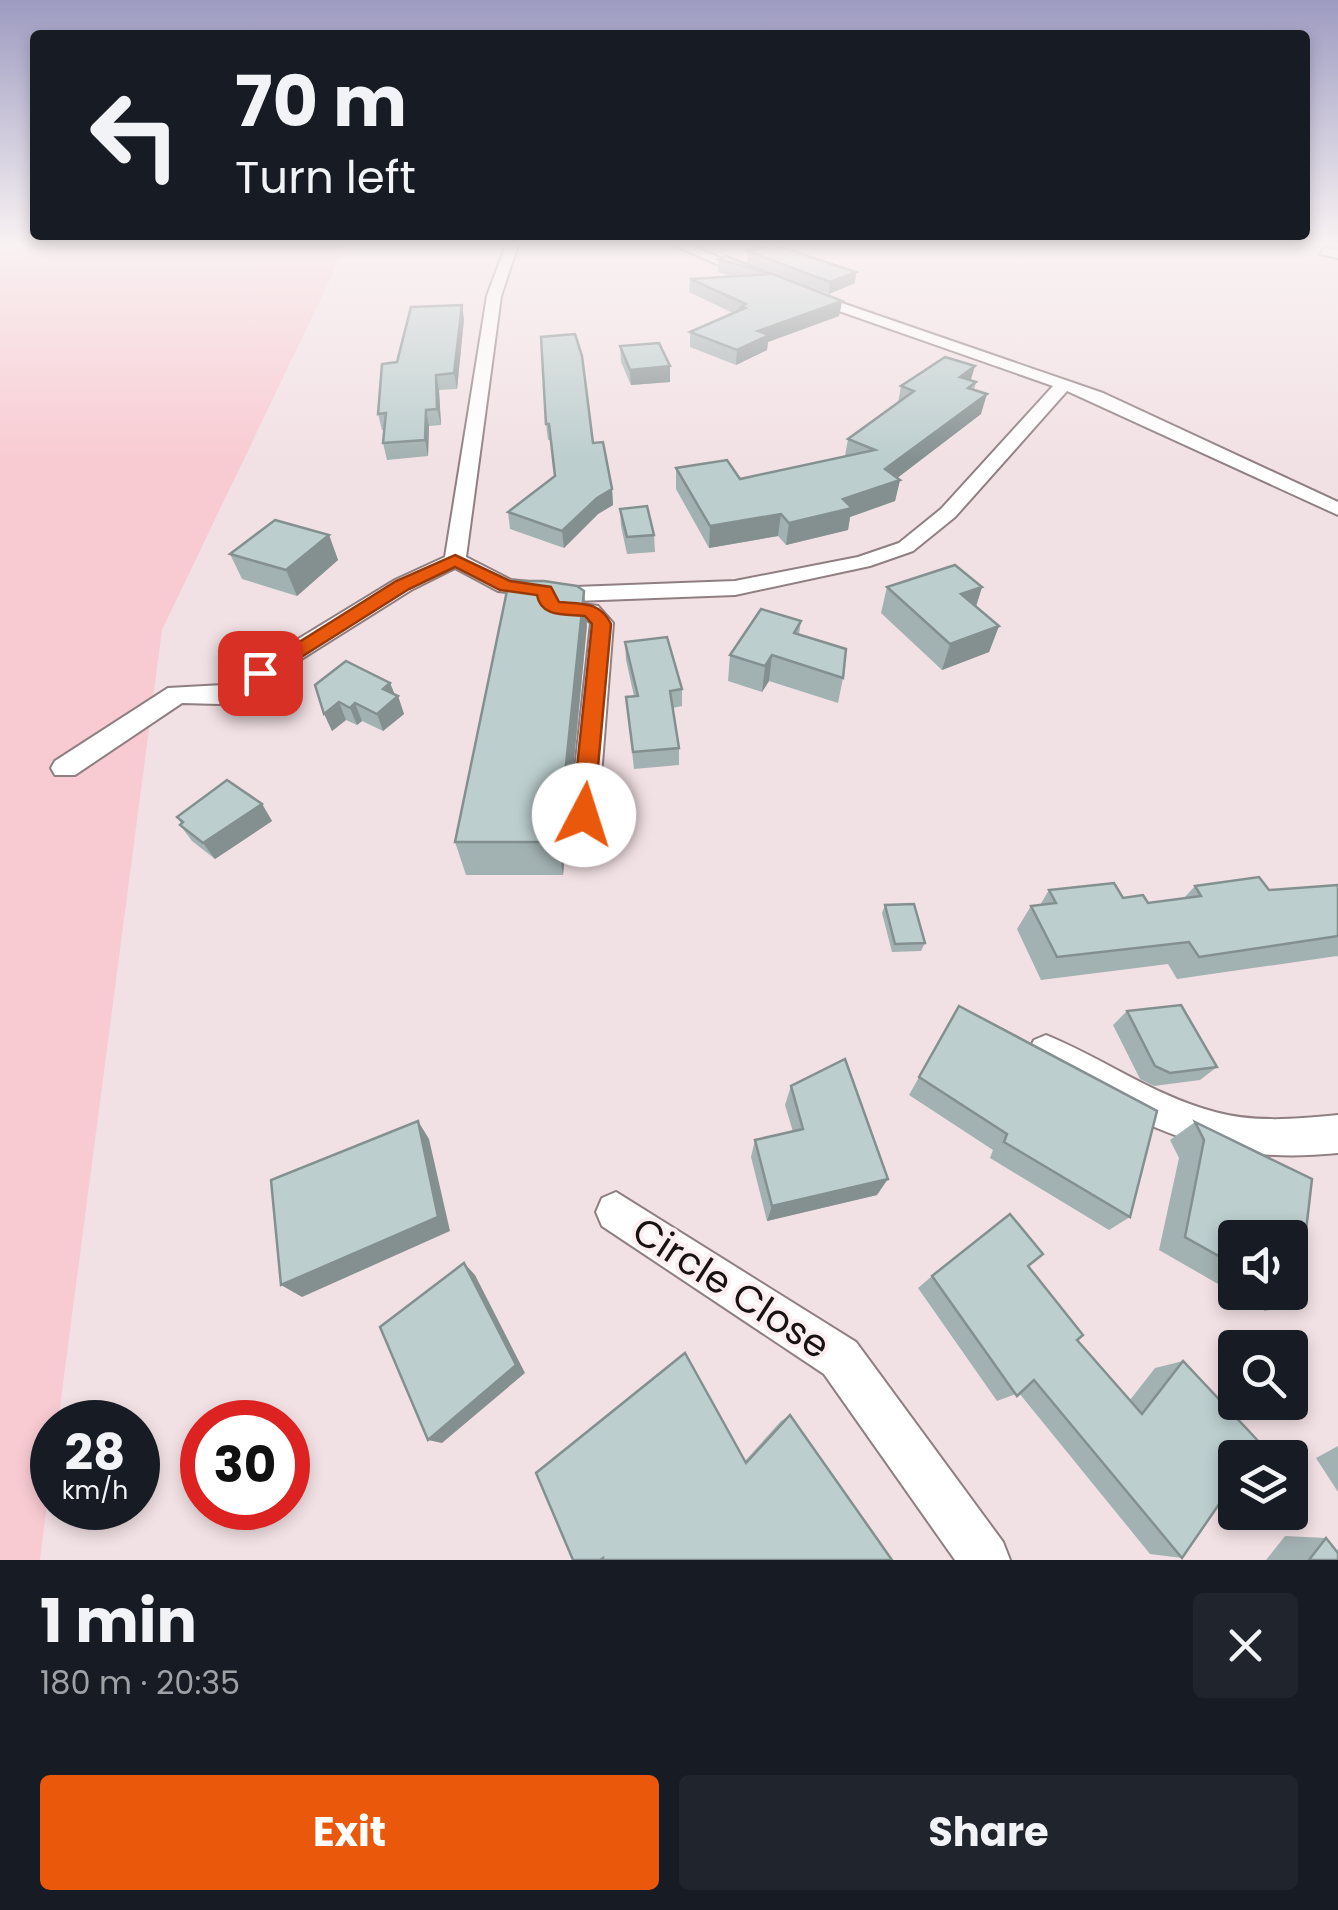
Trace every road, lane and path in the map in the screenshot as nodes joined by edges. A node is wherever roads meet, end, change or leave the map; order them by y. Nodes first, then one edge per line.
1 (491, 315) edge
2 (864, 315) edge
3 (1064, 384) junction
4 (1338, 509) edge
5 (455, 560) junction
6 (545, 591) junction
7 (65, 768) dead end
8 (584, 815) dead end
9 (1019, 1038) edge
10 (1338, 1134) edge
11 (616, 1212) dead end
12 (984, 1560) edge

1 - 5 street
2 - 3 street
3 - 4 street
3 - 6 street
5 - 6 street
5 - 7 street
6 - 8 street
9 - 10 street
11 - 12 street, Circle Close

